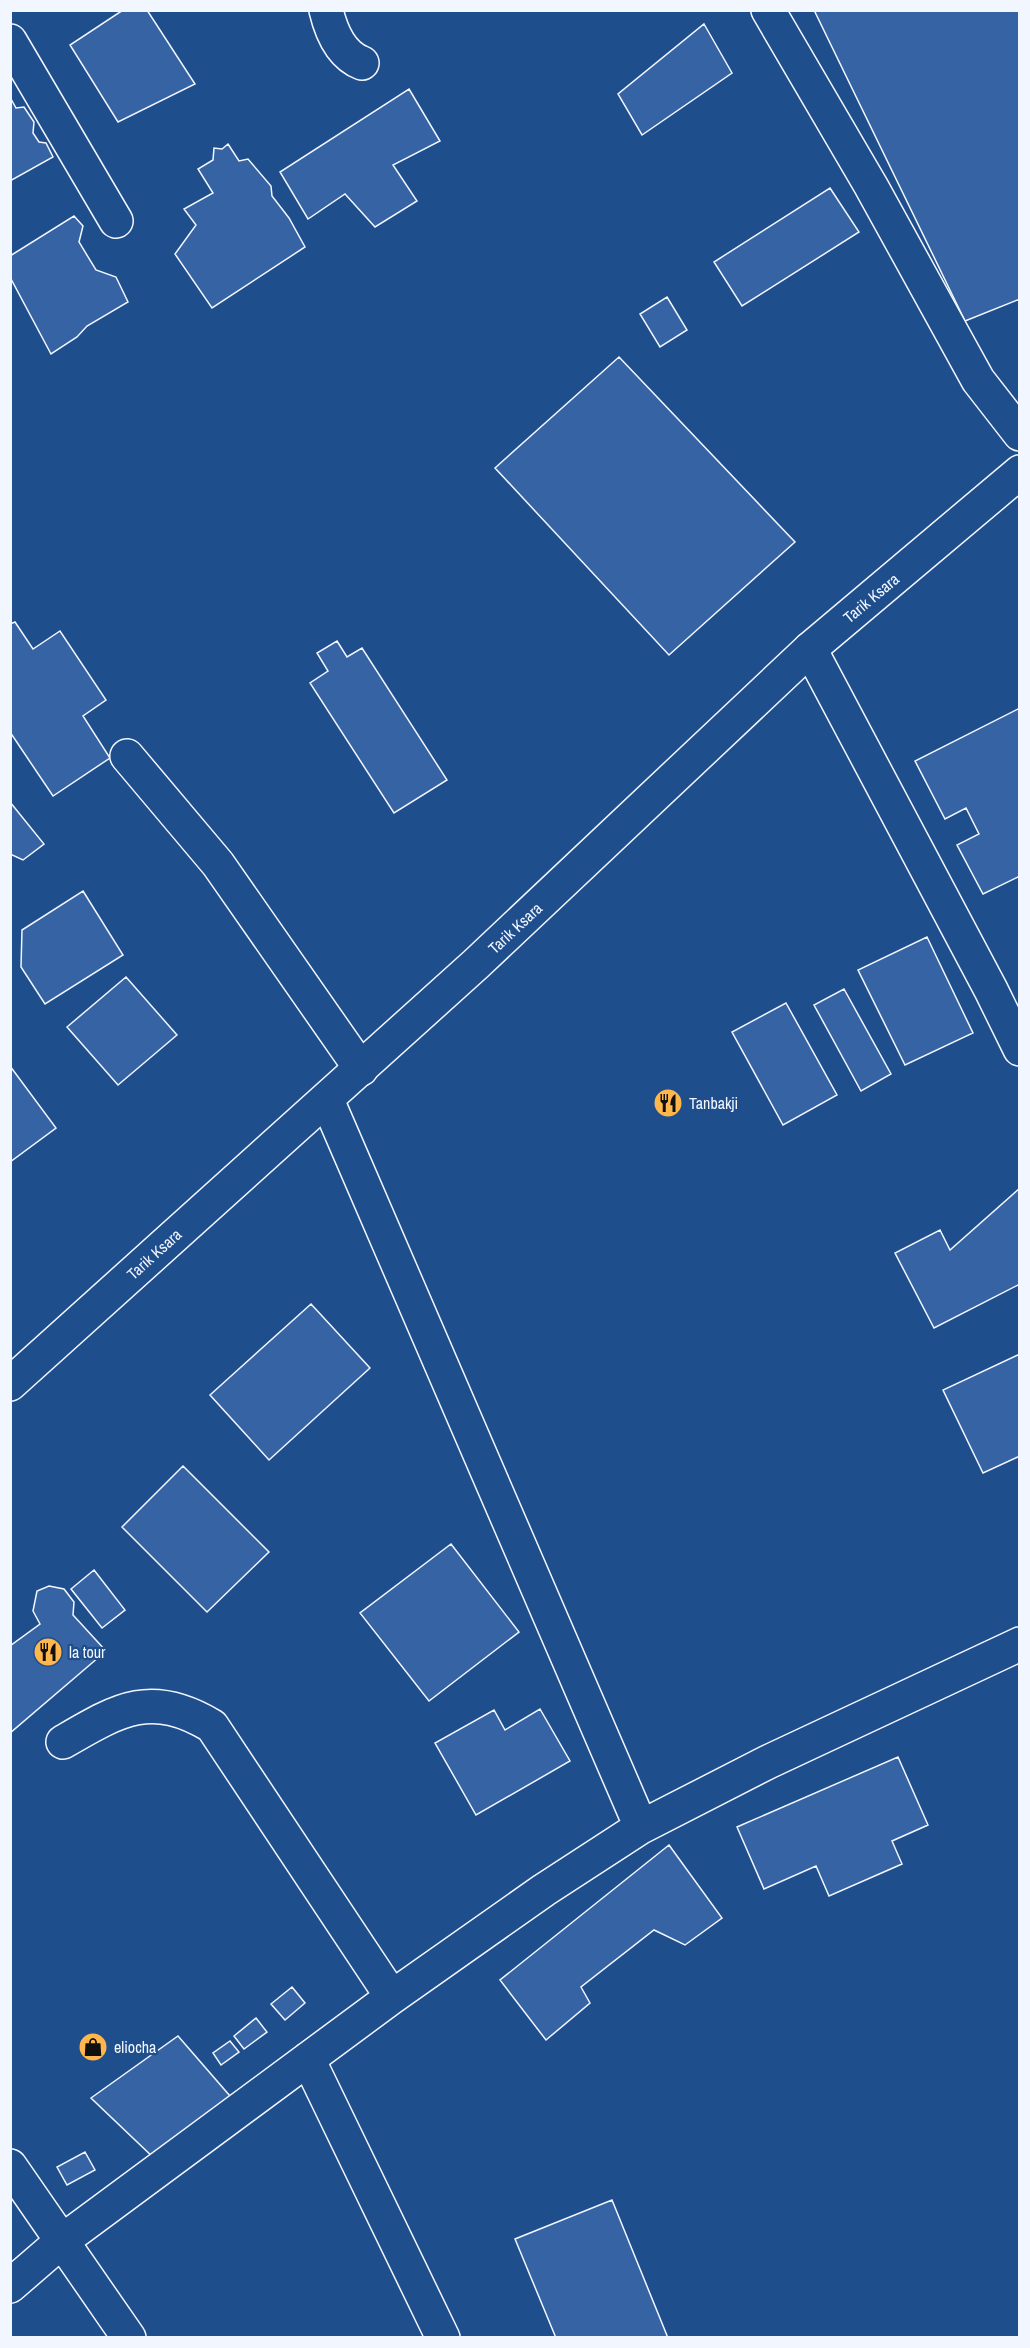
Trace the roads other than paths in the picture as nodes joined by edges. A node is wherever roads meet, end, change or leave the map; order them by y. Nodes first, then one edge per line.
1 (326, 10) edge
2 (768, 10) edge
3 (10, 41) edge
4 (362, 63) dead end
5 (116, 221) dead end
6 (1020, 434) edge
7 (1020, 472) edge
8 (810, 649) junction
9 (127, 756) dead end
10 (1020, 1049) edge
11 (361, 1070) junction
12 (327, 1100) junction
13 (10, 1384) edge
14 (1020, 1644) edge
15 (63, 1742) dead end
16 (641, 1827) junction
17 (392, 1997) junction
18 (308, 2059) junction
19 (10, 2166) edge
20 (62, 2241) junction
21 (10, 2286) edge
22 (129, 2337) edge
23 (443, 2337) edge

1 - 4 street
2 - 6 street
3 - 5 street
7 - 8 street, Tarik Ksara
8 - 10 street
8 - 11 street, Tarik Ksara
9 - 11 street
11 - 12 street, Tarik Ksara
12 - 13 street, Tarik Ksara
12 - 16 street
14 - 16 street
15 - 17 street
16 - 17 street
17 - 18 street
18 - 20 street
18 - 23 street
19 - 20 street
20 - 21 street
20 - 22 street

